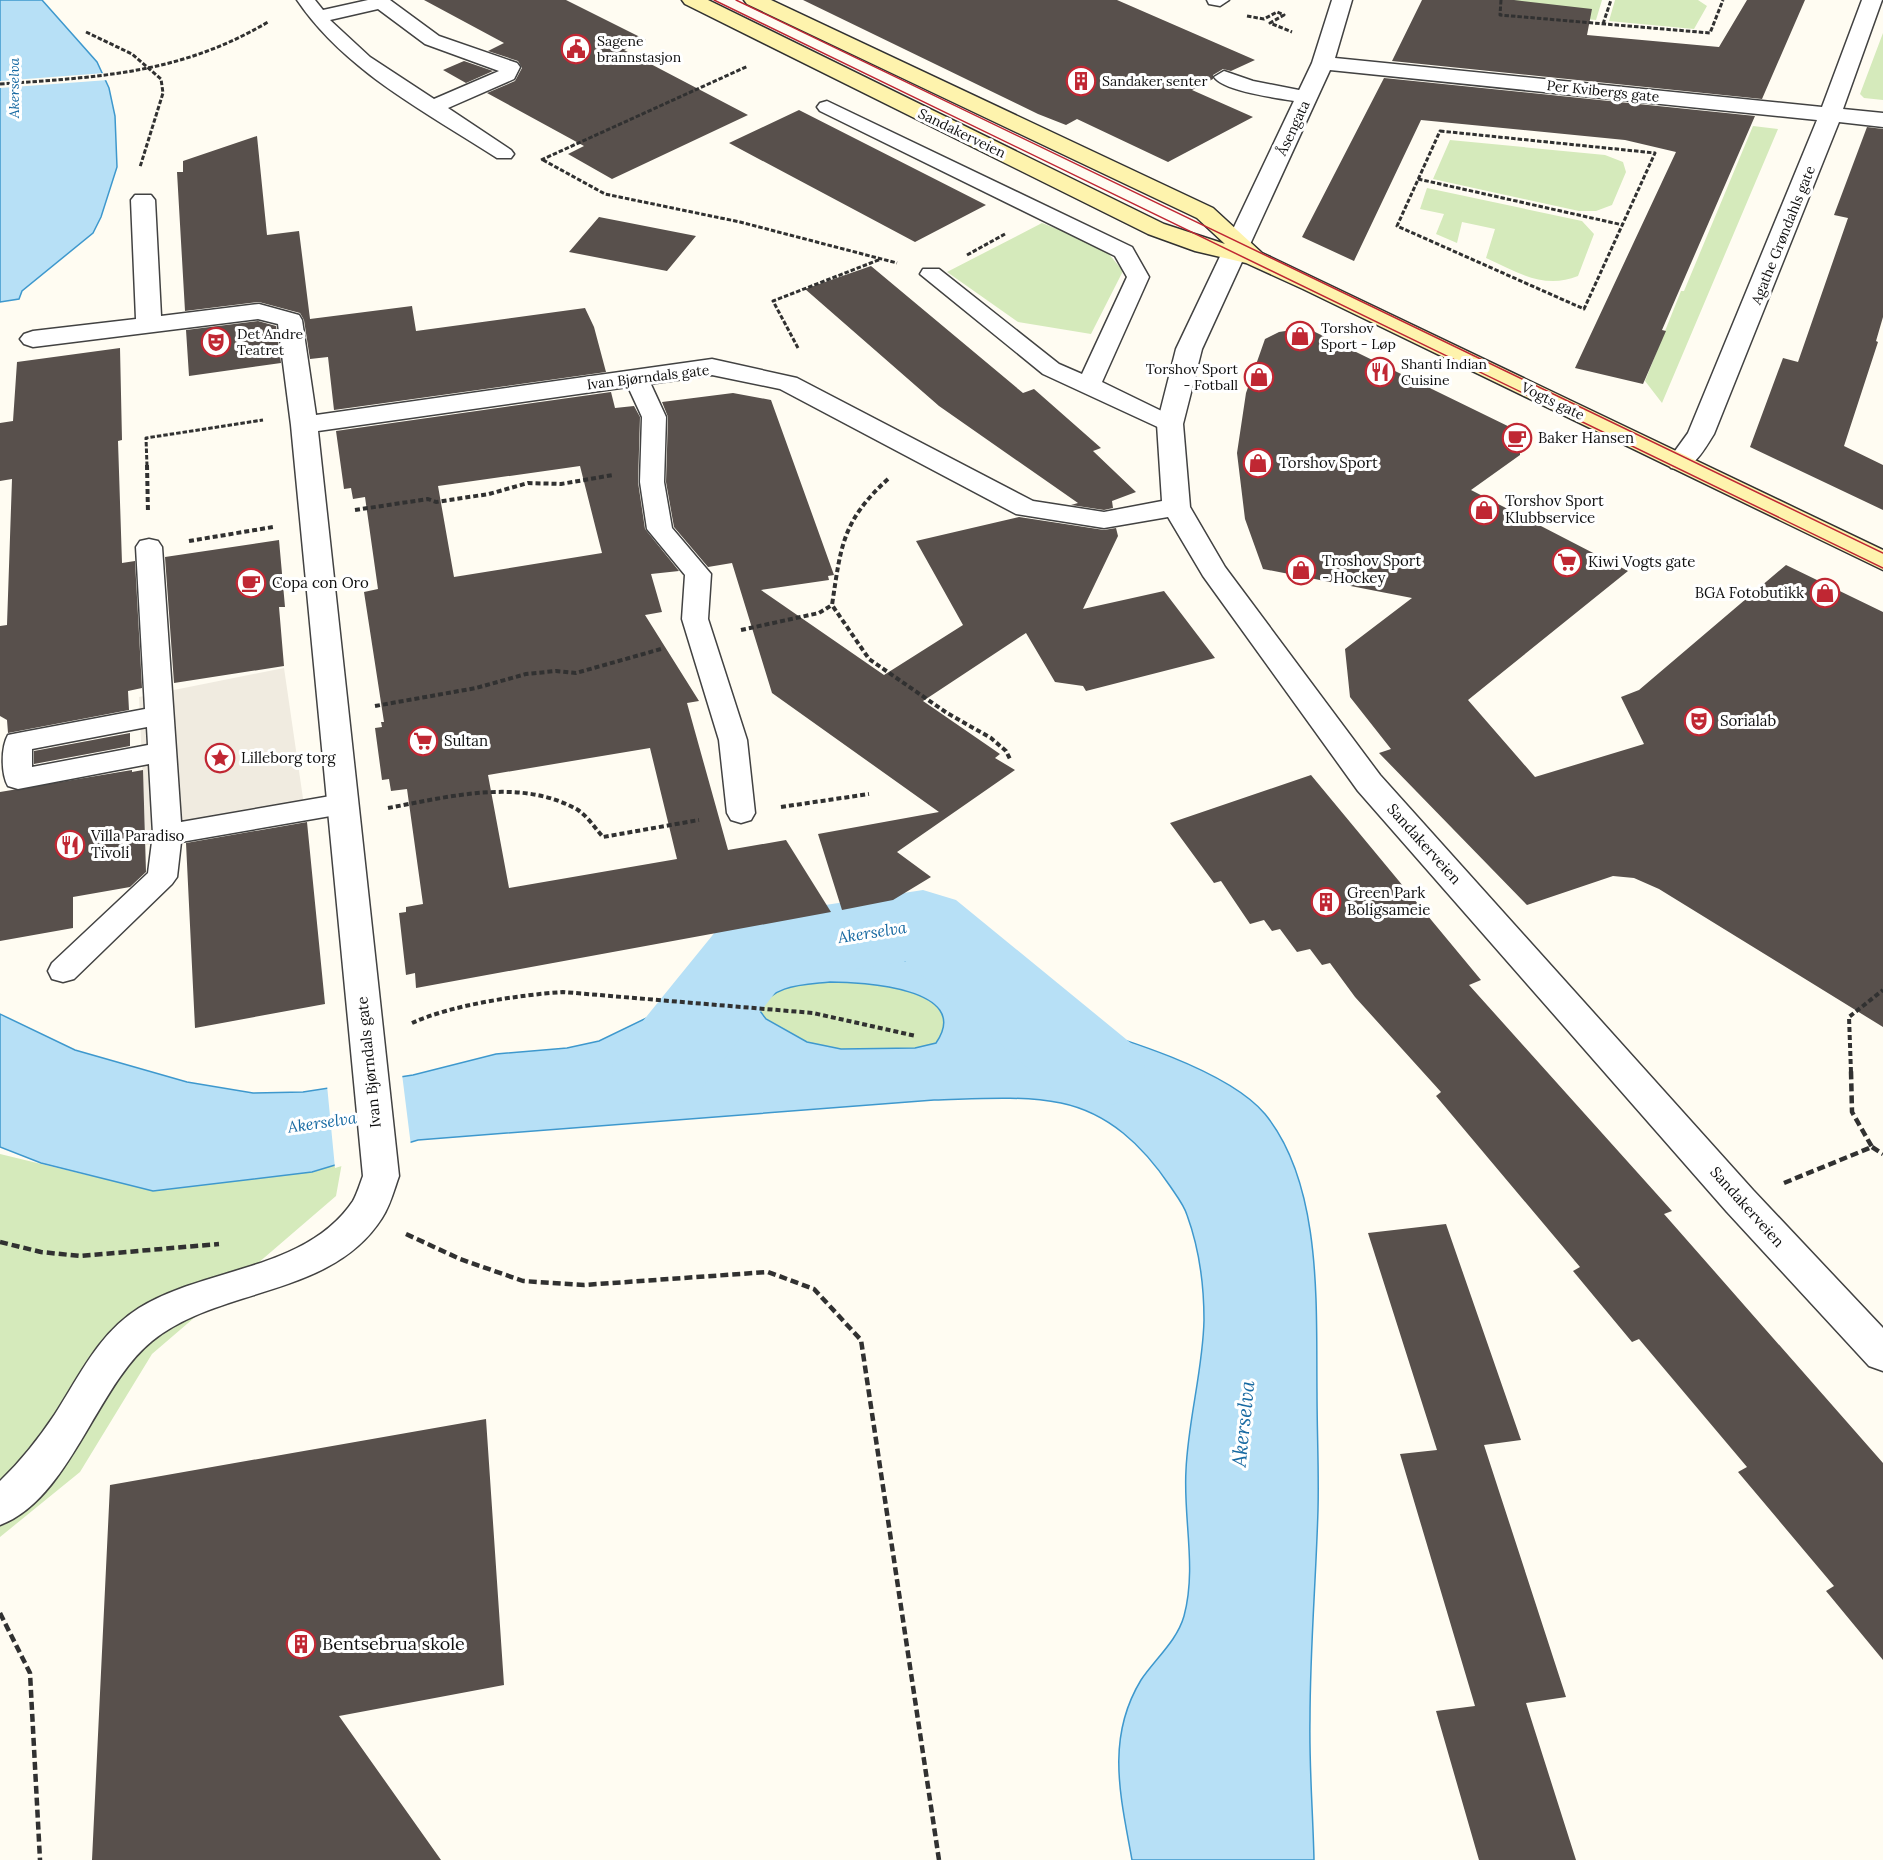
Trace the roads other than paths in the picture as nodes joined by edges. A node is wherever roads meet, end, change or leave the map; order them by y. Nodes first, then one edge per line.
1 (306, 0) edge
2 (693, 0) edge
3 (754, 0) edge
4 (1342, 0) edge
5 (1872, 0) edge
6 (379, 2) edge
7 (318, 17) junction
8 (1323, 63) junction
9 (1224, 77) dead end
10 (1307, 97) junction
11 (435, 106) junction
12 (827, 107) dead end
13 (1830, 115) junction
14 (1883, 120) edge
15 (504, 154) road end
16 (142, 200) dead end
17 (1243, 251) junction
18 (932, 274) road end
19 (149, 324) junction
20 (33, 339) dead end
21 (636, 378) junction
22 (1089, 385) junction
23 (303, 419) junction
24 (1170, 424) junction
25 (1680, 462) junction
26 (1176, 507) junction
27 (149, 547) road end
28 (1883, 561) edge
29 (160, 716) junction
30 (162, 752) junction
31 (342, 804) junction
32 (741, 813) road end
33 (167, 834) junction
34 (63, 970) dead end
35 (1883, 1354) edge
36 (0, 1507) edge

1 - 7 lane
2 - 17 main road, Sandakerveien
3 - 17 main road, Sandakerveien
4 - 8 street, Åsengata
5 - 13 street, Agathe Grøndahls gate
6 - 7 lane
6 - 11 lane
7 - 11 lane
8 - 10 street, Åsengata
8 - 13 street, Per Kvibergs gate
9 - 10 lane
10 - 17 street, Åsengata
11 - 15 lane
12 - 22 lane
13 - 14 street, Per Kvibergs gate
13 - 25 street, Agathe Grøndahls gate
16 - 19 street
17 - 24 street, Sandakerveien
17 - 25 main road, Vogts gate
18 - 22 lane
19 - 20 street, Ivan Bjørndals gate
19 - 23 street, Ivan Bjørndals gate
21 - 23 street, Ivan Bjørndals gate
21 - 26 street, Ivan Bjørndals gate
21 - 32 lane
22 - 24 lane
23 - 31 street, Ivan Bjørndals gate
24 - 26 street, Sandakerveien
25 - 28 main road, Vogts gate
26 - 35 street, Sandakerveien
27 - 29 lane
29 - 30 lane
29 - 30 lane
30 - 33 lane
31 - 33 lane
31 - 36 street, Ivan Bjørndals gate
33 - 34 lane

